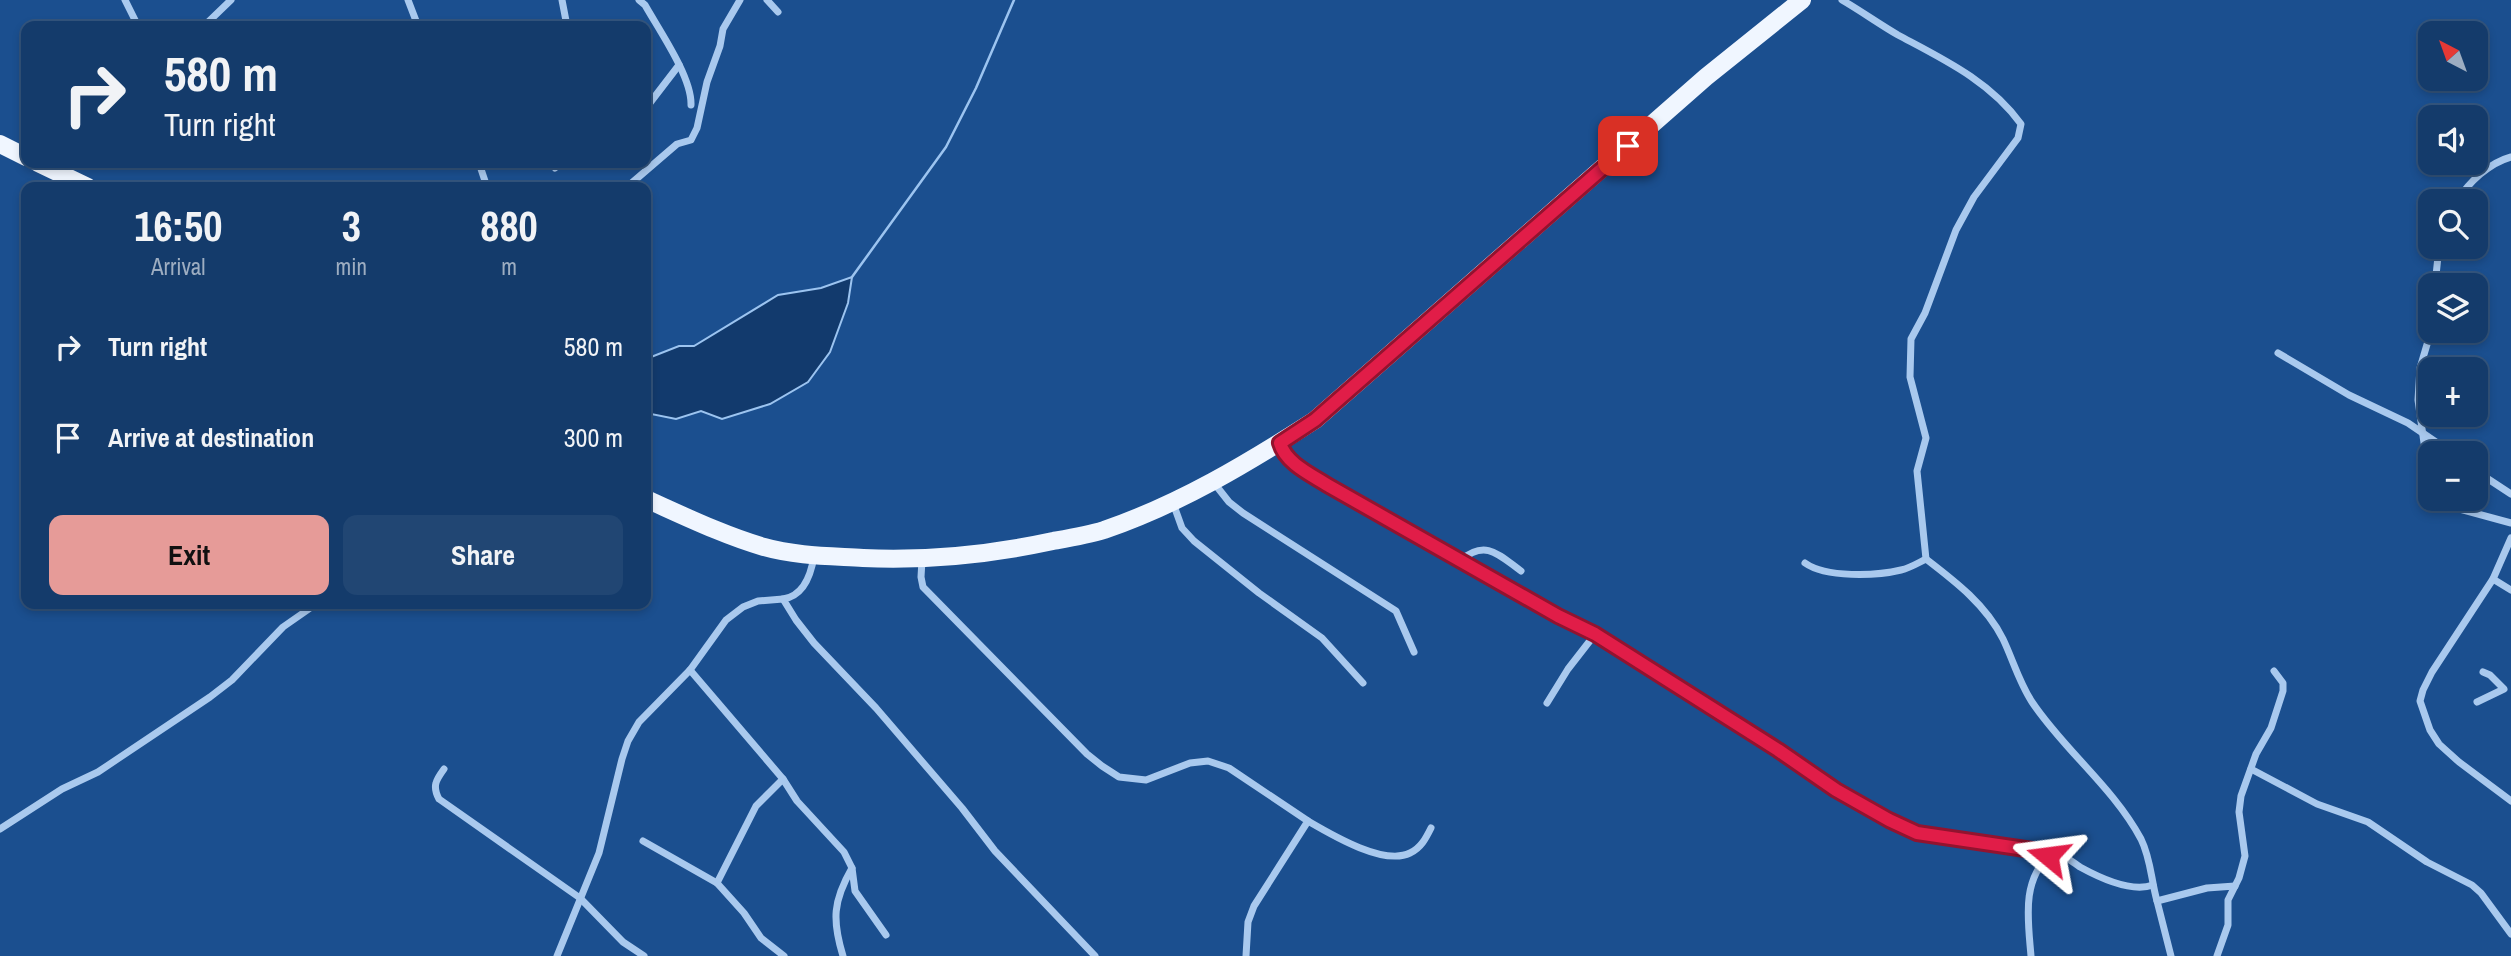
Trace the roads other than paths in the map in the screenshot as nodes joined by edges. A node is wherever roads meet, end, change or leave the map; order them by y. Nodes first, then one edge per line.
1 (125, 0) edge
2 (231, 0) edge
3 (408, 0) edge
4 (562, 0) edge
5 (639, 0) edge
6 (740, 0) edge
7 (767, 0) edge
8 (1802, 0) edge
9 (1842, 0) edge
10 (778, 12) dead end
11 (136, 21) edge
12 (209, 21) edge
13 (416, 21) edge
14 (567, 21) edge
15 (679, 65) junction
16 (651, 101) edge
17 (691, 105) dead end
18 (0, 144) edge
19 (21, 152) edge
20 (2511, 156) edge
21 (651, 166) edge
22 (48, 168) edge
23 (649, 168) edge
24 (78, 182) edge
25 (633, 182) edge
26 (2467, 189) edge
27 (2428, 343) edge
28 (2278, 353) dead end
29 (2423, 434) junction
30 (2424, 441) edge
31 (2434, 441) edge
32 (1280, 443) junction
33 (2488, 479) edge
34 (1213, 482) junction
35 (2511, 494) edge
36 (651, 501) edge
37 (1172, 501) junction
38 (2465, 511) edge
39 (2511, 523) edge
40 (2511, 538) edge
41 (2511, 550) edge
42 (2503, 554) junction
43 (814, 555) junction
44 (1926, 559) junction
45 (922, 560) junction
46 (1461, 560) junction
47 (1805, 563) dead end
48 (1521, 571) dead end
49 (2493, 579) junction
50 (2511, 590) edge
51 (783, 599) junction
52 (309, 609) edge
53 (1595, 634) junction
54 (1414, 652) dead end
55 (690, 670) junction
56 (2274, 671) dead end
57 (2483, 672) dead end
58 (1363, 683) dead end
59 (2477, 702) dead end
60 (1547, 703) dead end
61 (444, 769) dead end
62 (2251, 769) junction
63 (783, 779) junction
64 (2511, 801) edge
65 (1308, 821) junction
66 (1431, 828) dead end
67 (0, 829) edge
68 (643, 841) dead end
69 (2045, 860) junction
70 (852, 868) junction
71 (717, 883) junction
72 (2153, 885) junction
73 (2235, 886) junction
74 (580, 898) junction
75 (2157, 901) junction
76 (2511, 934) edge
77 (887, 935) dead end
78 (557, 956) edge
79 (644, 956) edge
80 (784, 956) edge
81 (843, 956) edge
82 (1095, 956) edge
83 (1247, 956) edge
84 (2031, 956) edge
85 (2171, 956) edge
86 (2217, 956) edge

1 - 11 street
2 - 12 street
3 - 13 street
4 - 14 street
5 - 15 street
6 - 21 street
7 - 10 street
8 - 32 main road
9 - 44 street
15 - 16 street
15 - 17 street
18 - 19 main road
20 - 26 street
22 - 24 main road
23 - 25 street
27 - 29 street
28 - 29 street
29 - 30 street
29 - 31 street
32 - 34 main road
32 - 46 street
33 - 35 street
34 - 37 main road
34 - 54 street
36 - 43 main road
37 - 45 main road
37 - 58 street
38 - 39 street
40 - 42 street
41 - 42 street
42 - 49 street
43 - 45 main road
43 - 51 street
44 - 47 street
44 - 72 street
45 - 65 street
46 - 48 street
46 - 53 street
49 - 50 street
49 - 64 street
51 - 55 street
51 - 82 street
52 - 67 street
53 - 60 street
53 - 69 street
55 - 63 street
55 - 74 street
56 - 62 street
57 - 59 street
61 - 74 street
62 - 73 street
62 - 76 street
63 - 70 street
63 - 71 street
65 - 66 street
65 - 83 street
68 - 71 street
69 - 72 street
69 - 84 street
70 - 77 street
70 - 81 street
71 - 80 street
72 - 75 street
73 - 75 street
73 - 86 street
74 - 78 street
74 - 79 street
75 - 85 street

